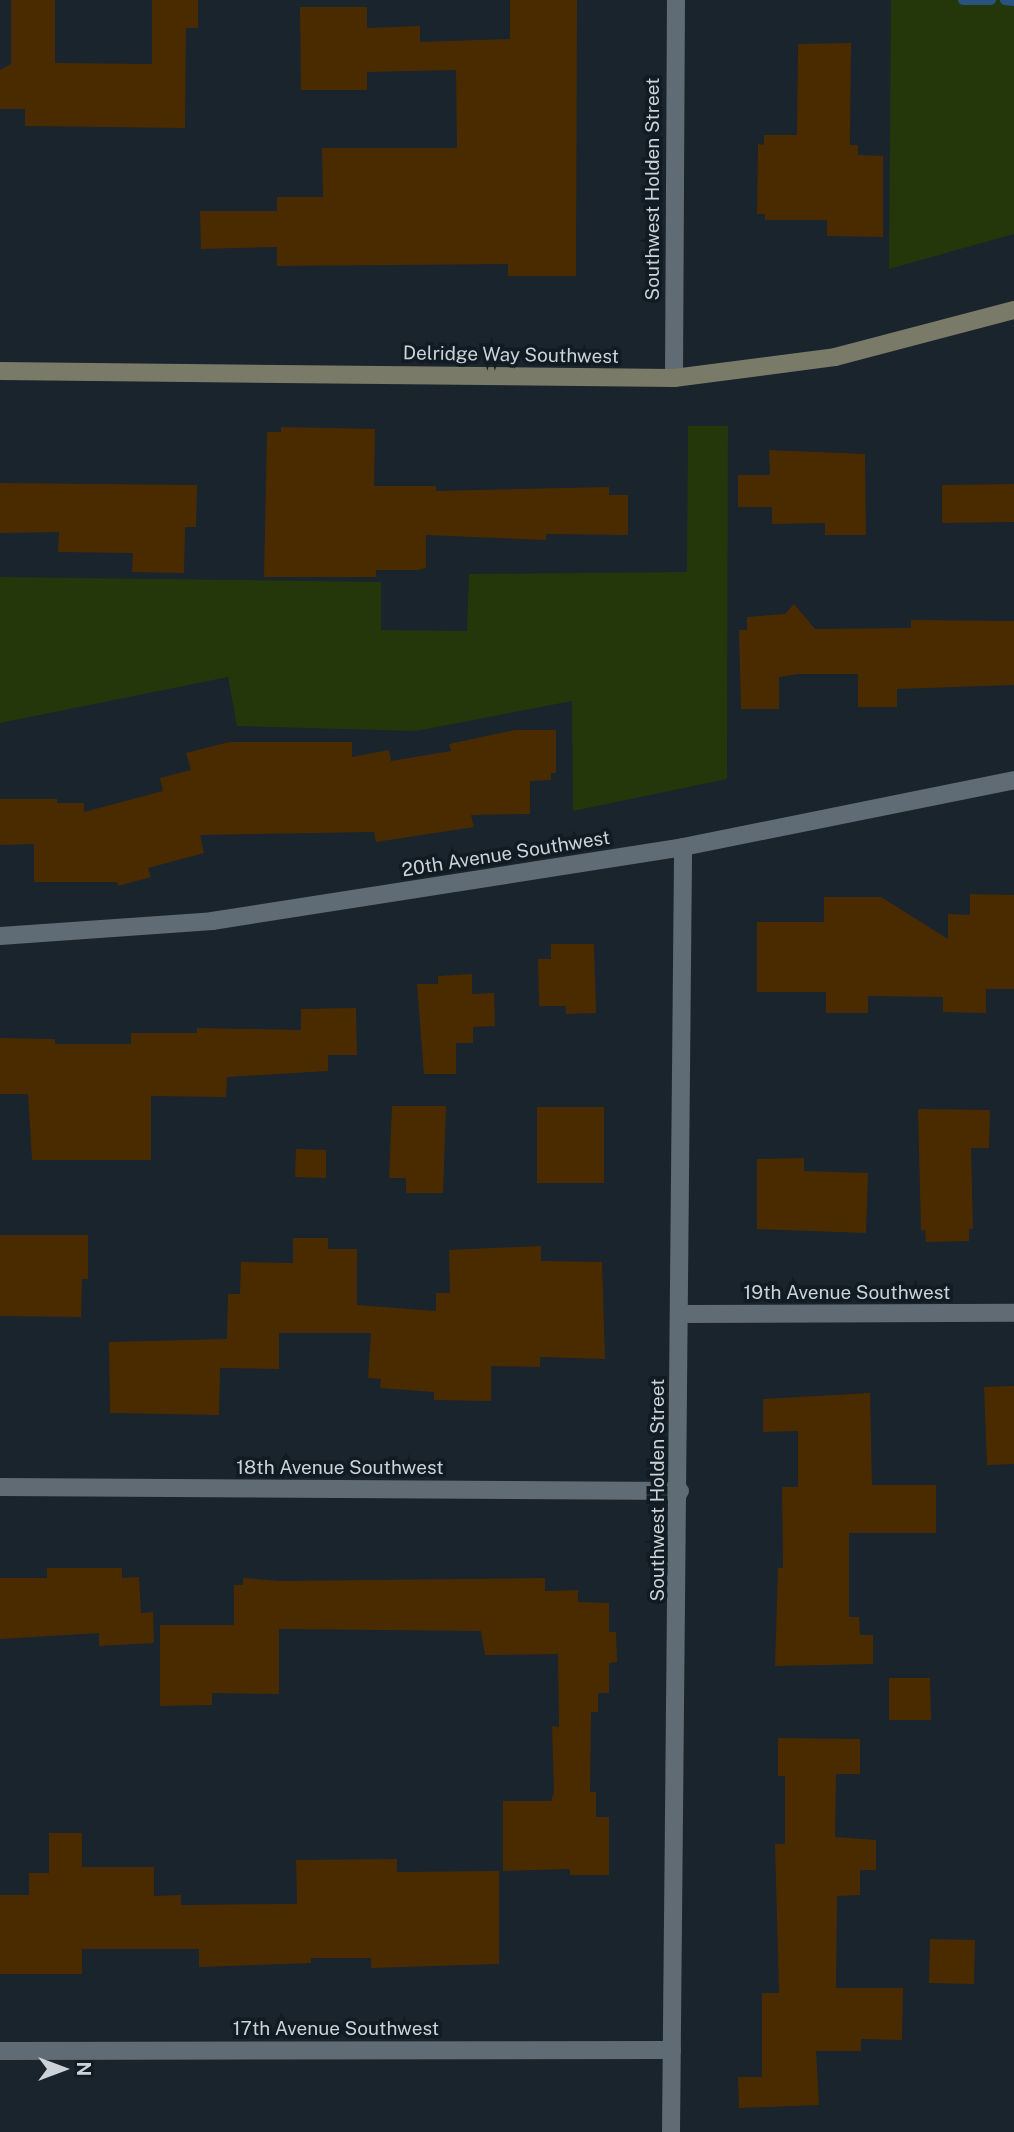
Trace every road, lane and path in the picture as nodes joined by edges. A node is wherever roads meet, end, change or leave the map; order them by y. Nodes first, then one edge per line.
1 (676, 0) edge
2 (1014, 310) edge
3 (0, 371) edge
4 (674, 378) junction
5 (1014, 780) edge
6 (683, 848) junction
7 (0, 936) edge
8 (1014, 1313) edge
9 (680, 1314) junction
10 (0, 1487) edge
11 (680, 1491) junction
12 (672, 2050) junction
13 (0, 2051) edge
14 (671, 2132) edge

1 - 4 street, Southwest Holden Street
2 - 4 main road, Delridge Way Southwest
3 - 4 main road, Delridge Way Southwest
5 - 6 street, 20th Avenue Southwest
6 - 7 street, 20th Avenue Southwest
6 - 9 street, Southwest Holden Street
8 - 9 street, 19th Avenue Southwest
9 - 11 street, Southwest Holden Street
10 - 11 street, 18th Avenue Southwest
11 - 12 street, Southwest Holden Street
12 - 13 street, 17th Avenue Southwest
12 - 14 street, Southwest Holden Street

